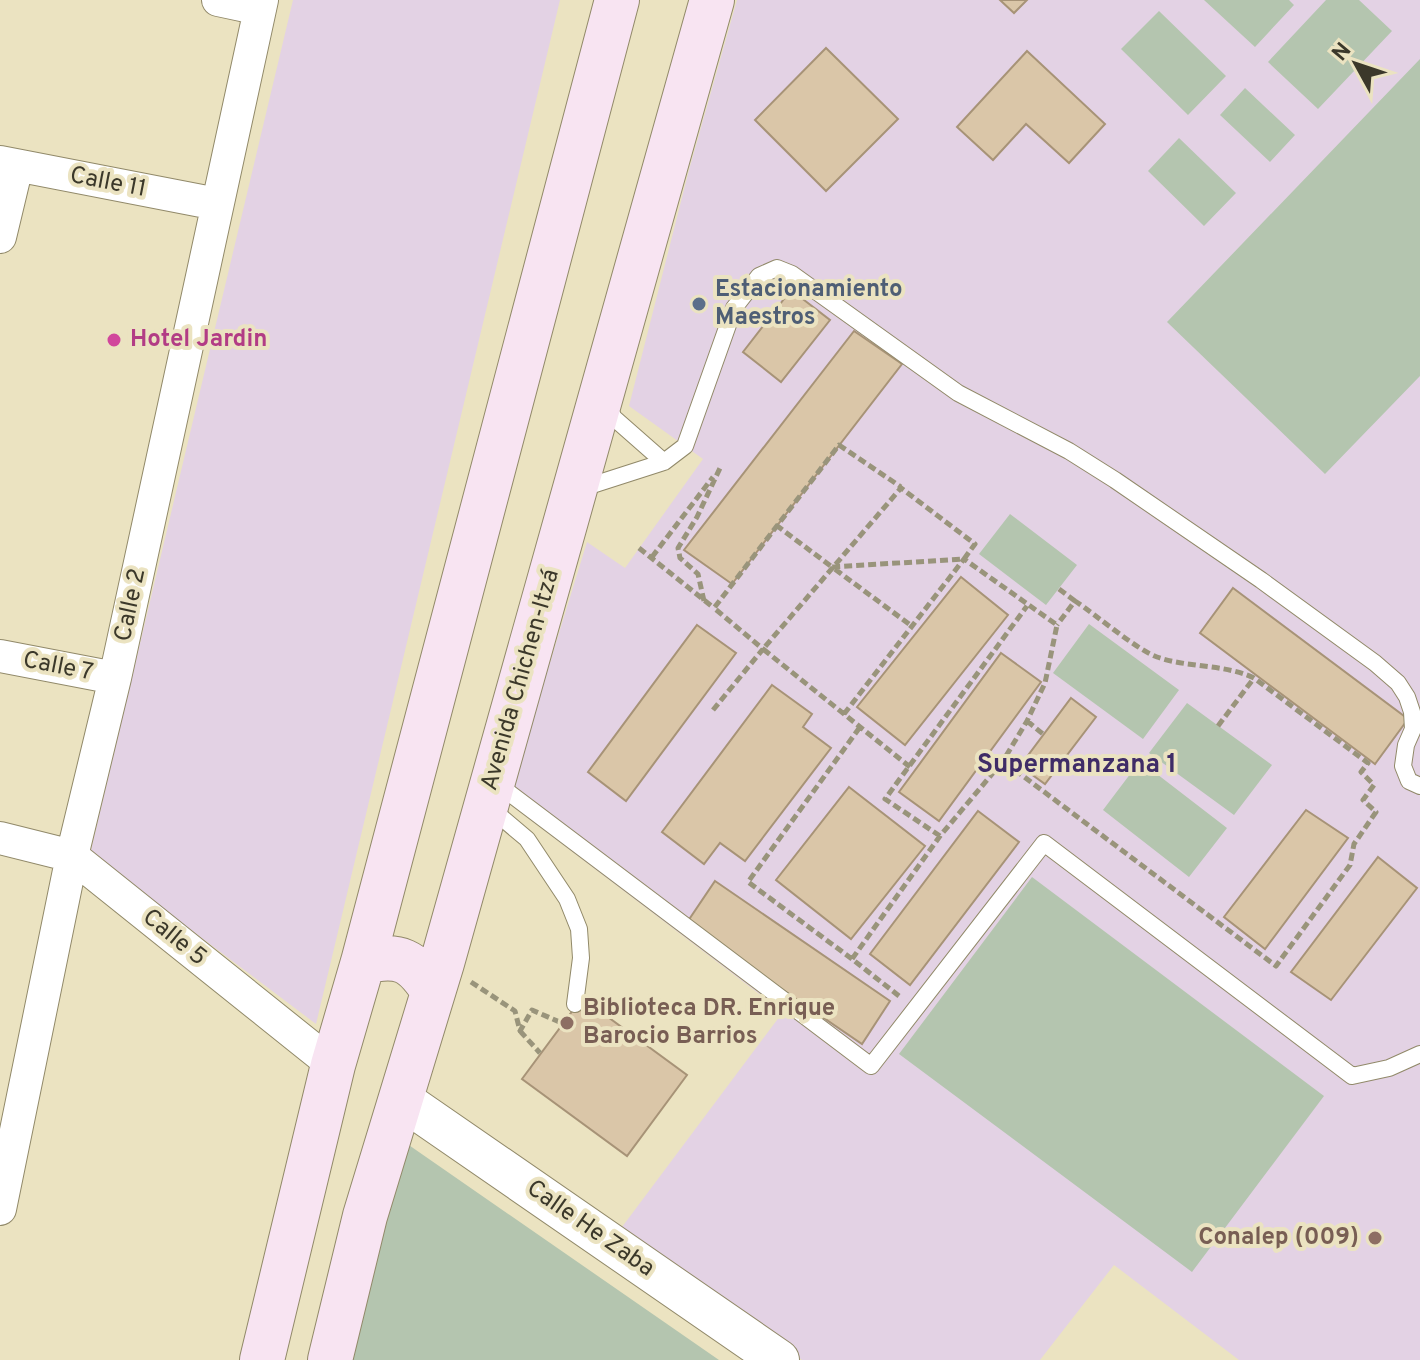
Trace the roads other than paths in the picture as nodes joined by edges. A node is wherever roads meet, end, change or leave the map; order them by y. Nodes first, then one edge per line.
1 (218, 0) edge
2 (617, 0) edge
3 (712, 0) edge
4 (261, 5) edge
5 (8, 164) edge
6 (217, 204) junction
7 (0, 237) edge
8 (601, 395) junction
9 (664, 462) junction
10 (574, 492) junction
11 (0, 656) edge
12 (115, 678) junction
13 (1420, 786) edge
14 (489, 792) junction
15 (0, 838) edge
16 (72, 856) junction
17 (363, 962) junction
18 (438, 977) junction
19 (575, 1004) dead end
20 (1420, 1054) edge
21 (333, 1065) junction
22 (401, 1099) junction
23 (8, 1126) edge
24 (305, 1184) junction
25 (0, 1209) edge
26 (365, 1216) junction
27 (262, 1360) edge
28 (330, 1360) edge
29 (779, 1360) edge

1 - 4 street
2 - 17 main road
3 - 8 main road, Avenida Chichen-Itzá
4 - 6 street, Calle 2
5 - 6 street, Calle 11
5 - 7 street
6 - 12 street, Calle 2
8 - 9 lane
8 - 10 main road, Avenida Chichen-Itzá
9 - 10 lane
9 - 13 lane
10 - 14 main road, Avenida Chichen-Itzá
11 - 12 street, Calle 7
12 - 16 street, Calle 2
14 - 18 main road, Avenida Chichen-Itzá
14 - 19 lane
14 - 20 lane
15 - 16 street, Calle 5
16 - 21 street, Calle 5
16 - 23 street, Calle 2
17 - 18 main road
17 - 21 main road
18 - 22 main road, Avenida Chichen-Itzá
21 - 24 main road
22 - 26 main road, Avenida Chichen-Itzá
22 - 29 street, Calle He Zaba
23 - 25 street, Calle 2
24 - 26 main road
24 - 27 main road
26 - 28 main road, Avenida Chichen-Itzá

